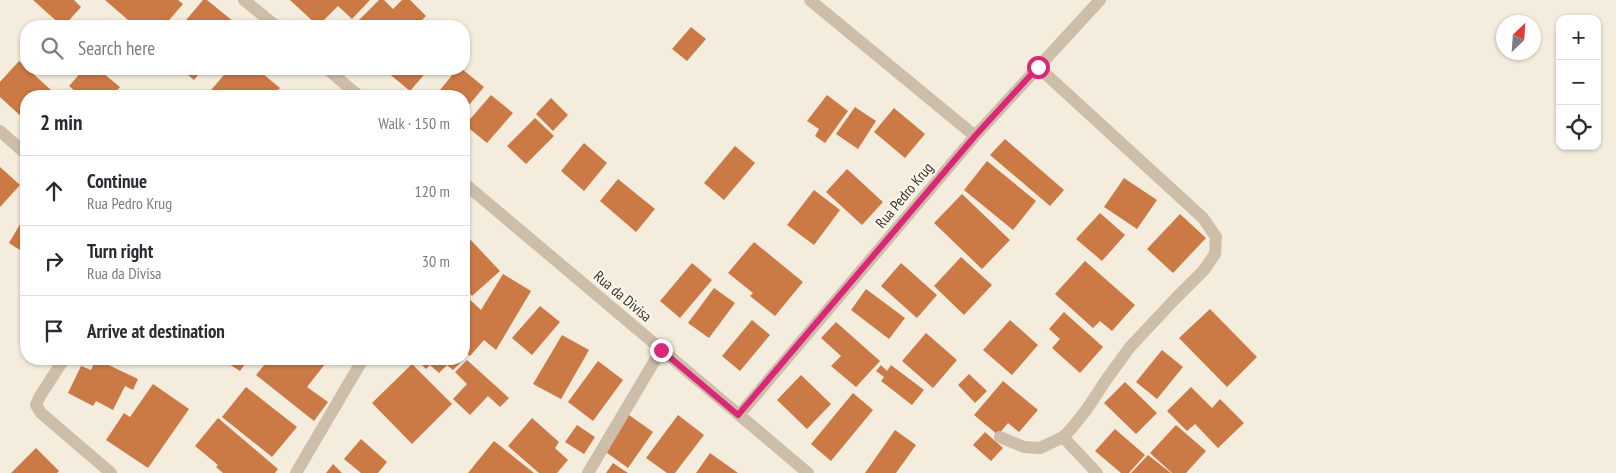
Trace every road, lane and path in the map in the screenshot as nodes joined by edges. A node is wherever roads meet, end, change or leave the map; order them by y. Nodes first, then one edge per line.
1 (244, 0) edge
2 (810, 0) edge
3 (1100, 0) edge
4 (269, 20) edge
5 (1038, 67) junction
6 (334, 75) edge
7 (352, 90) edge
8 (0, 131) edge
9 (975, 136) junction
10 (20, 149) edge
11 (470, 188) edge
12 (661, 350) junction
13 (60, 365) edge
14 (359, 365) edge
15 (738, 415) junction
16 (1000, 437) dead end
17 (1063, 437) junction
18 (111, 473) edge
19 (296, 473) edge
20 (588, 473) edge
21 (808, 473) edge
22 (1097, 473) edge

1 - 4 street
2 - 9 street
3 - 5 street, Rua Pedro Krug
5 - 9 street, Rua Pedro Krug
5 - 17 street
6 - 7 street
8 - 10 street
9 - 15 street, Rua Pedro Krug
11 - 12 street, Rua da Divisa
12 - 15 street, Rua da Divisa
12 - 20 street
13 - 18 street
14 - 19 street
15 - 21 street, Rua da Divisa
16 - 17 street
17 - 22 street

